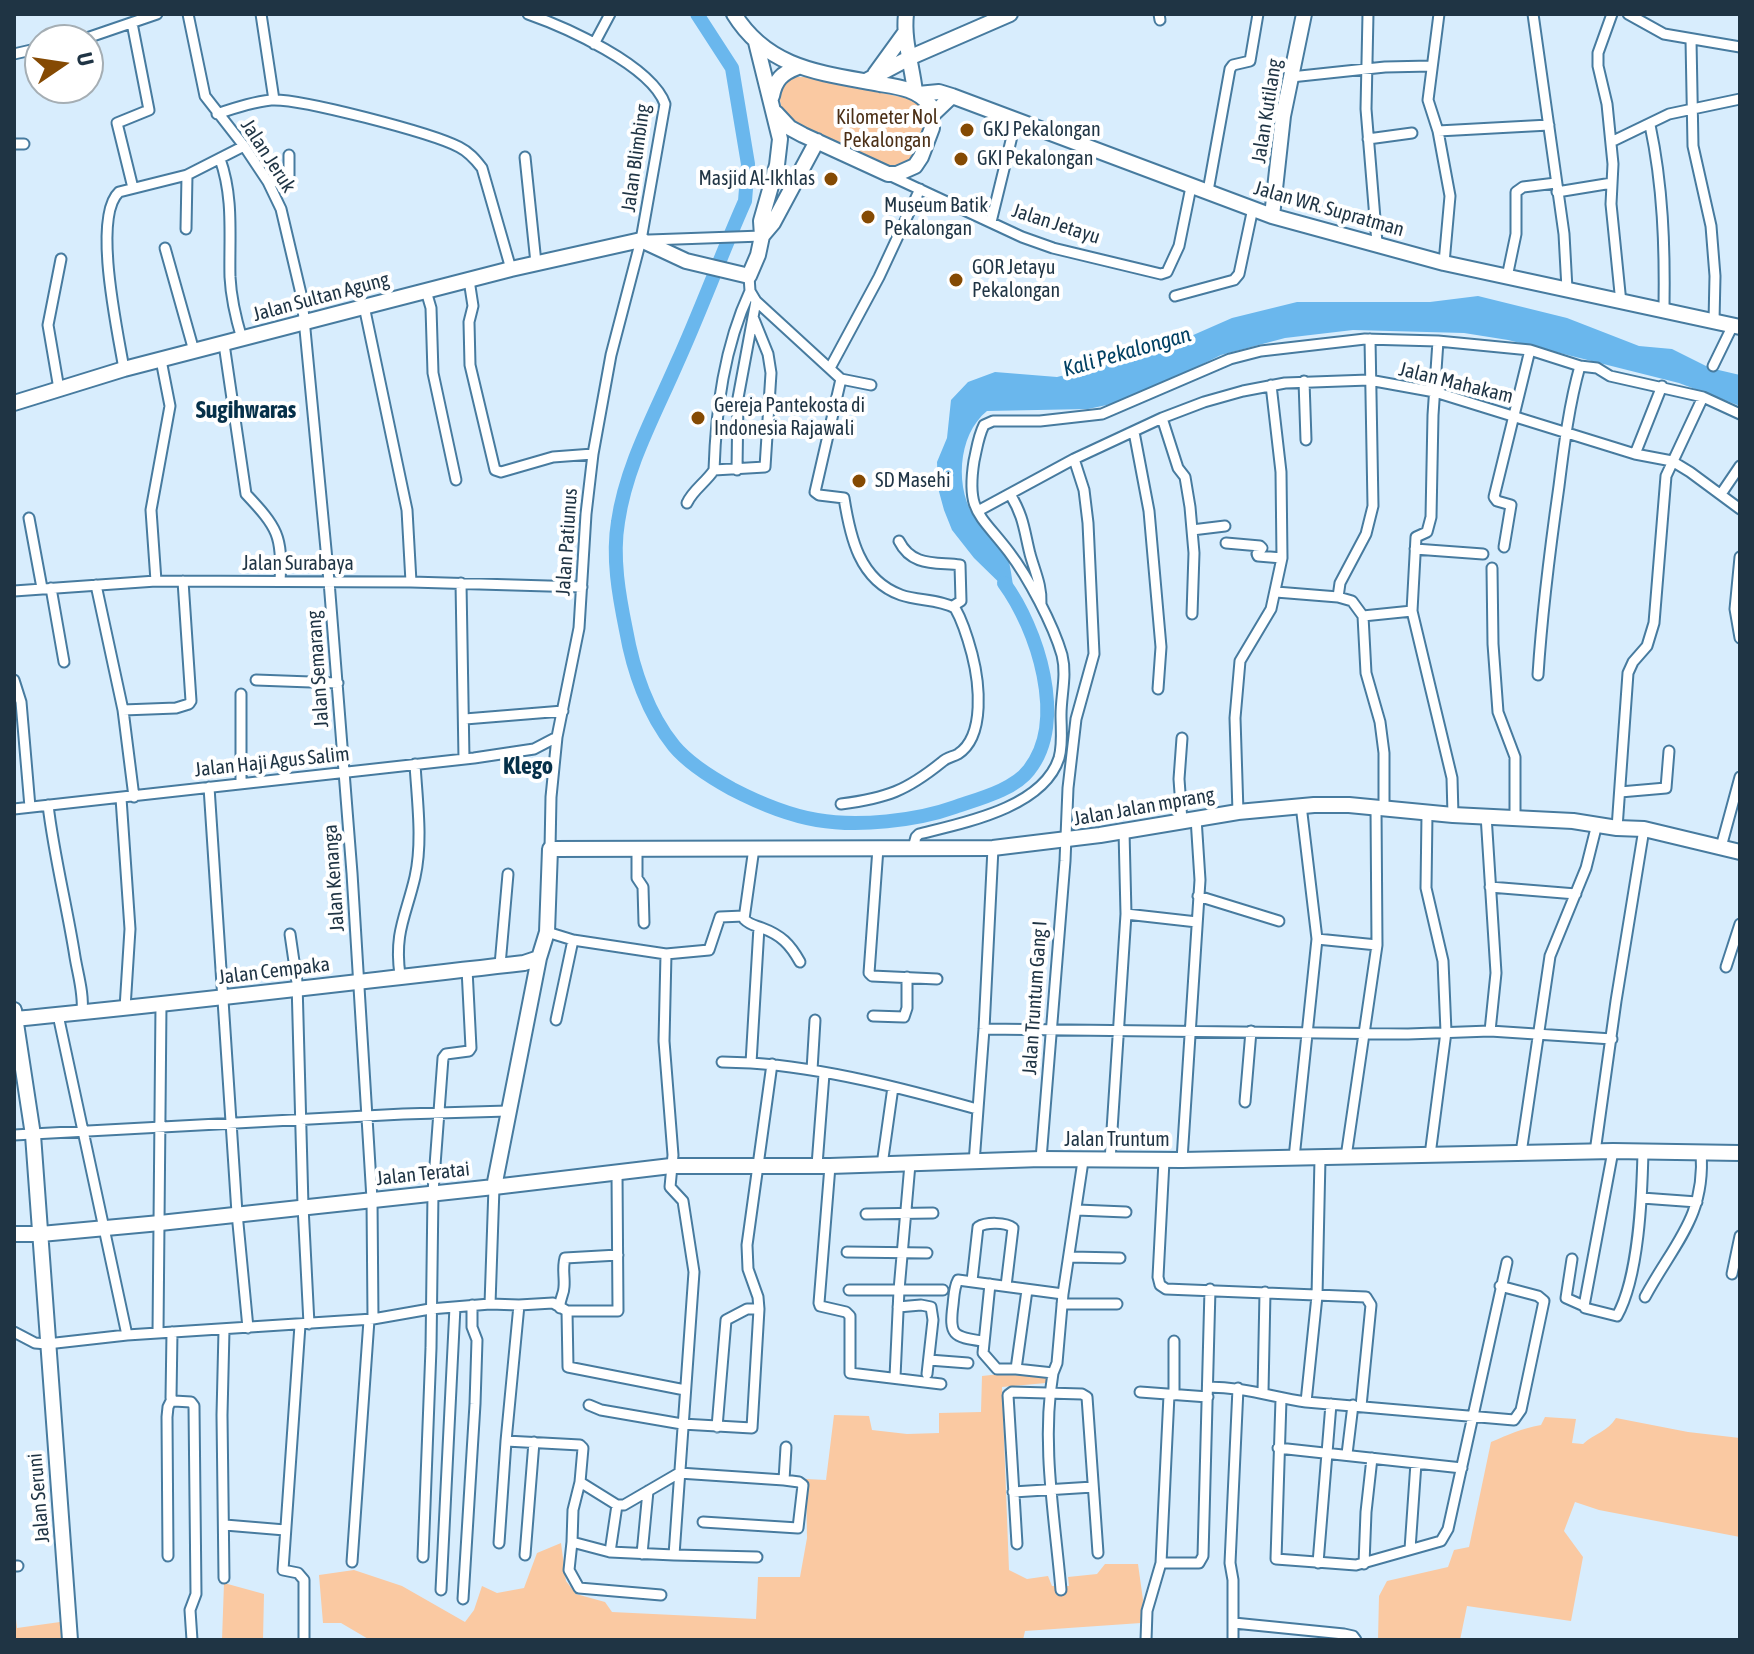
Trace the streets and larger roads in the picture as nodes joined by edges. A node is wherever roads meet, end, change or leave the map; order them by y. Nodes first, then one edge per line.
1 (157, 14) edge
2 (188, 14) edge
3 (261, 14) edge
4 (528, 14) edge
5 (610, 14) edge
6 (734, 14) edge
7 (906, 14) edge
8 (1010, 14) edge
9 (1258, 14) edge
10 (1304, 14) edge
11 (1368, 14) edge
12 (1439, 14) edge
13 (1533, 14) edge
14 (1612, 14) edge
15 (1628, 14) edge
16 (132, 23) junction
17 (104, 32) edge
18 (904, 34) junction
19 (1691, 40) junction
20 (756, 42) junction
21 (594, 44) junction
22 (1740, 47) edge
23 (911, 57) junction
24 (1431, 66) junction
25 (798, 67) junction
26 (1367, 68) junction
27 (1291, 77) junction
28 (870, 80) junction
29 (917, 93) junction
30 (952, 96) junction
31 (1740, 99) edge
32 (274, 100) junction
33 (773, 106) junction
34 (1692, 108) junction
35 (217, 114) junction
36 (932, 115) junction
37 (1016, 120) junction
38 (1549, 125) junction
39 (1650, 125) junction
40 (1438, 131) junction
41 (1412, 133) dead end
42 (1368, 139) junction
43 (817, 141) junction
44 (1611, 142) junction
45 (244, 146) junction
46 (289, 155) dead end
47 (525, 157) dead end
48 (220, 159) junction
49 (888, 174) junction
50 (187, 175) junction
51 (268, 182) junction
52 (1612, 183) junction
53 (1191, 187) junction
54 (1557, 187) junction
55 (133, 188) junction
56 (920, 189) junction
57 (1208, 191) junction
58 (1253, 208) junction
59 (1272, 216) junction
60 (991, 222) junction
61 (186, 229) dead end
62 (762, 236) junction
63 (641, 240) junction
64 (1377, 243) junction
65 (165, 248) dead end
66 (61, 259) dead end
67 (536, 263) junction
68 (1444, 263) junction
69 (511, 269) junction
70 (1507, 277) junction
71 (469, 280) junction
72 (746, 280) junction
73 (1567, 289) junction
74 (426, 291) junction
75 (1175, 296) dead end
76 (756, 301) junction
77 (1621, 303) junction
78 (364, 306) junction
79 (1664, 309) junction
80 (753, 317) junction
81 (1714, 321) junction
82 (304, 323) junction
83 (1736, 326) edge
84 (242, 339) junction
85 (1370, 339) junction
86 (1438, 341) junction
87 (224, 344) junction
88 (1530, 350) junction
89 (194, 351) junction
90 (161, 360) junction
91 (1580, 366) junction
92 (1713, 366) dead end
93 (830, 368) junction
94 (124, 369) junction
95 (841, 379) junction
96 (1369, 380) junction
97 (1304, 381) junction
98 (871, 385) dead end
99 (1271, 385) junction
100 (1662, 386) junction
101 (59, 389) junction
102 (1435, 392) junction
103 (1703, 397) junction
104 (14, 403) edge
105 (1740, 414) edge
106 (1514, 416) junction
107 (1162, 418) junction
108 (1567, 431) junction
109 (1134, 432) junction
110 (1306, 440) dead end
111 (593, 454) junction
112 (1635, 454) junction
113 (1074, 459) junction
114 (1672, 461) junction
115 (1740, 466) edge
116 (714, 470) junction
117 (737, 470) junction
118 (456, 480) dead end
119 (1010, 494) junction
120 (1721, 494) junction
121 (687, 503) dead end
122 (1740, 509) edge
123 (978, 511) junction
124 (29, 518) dead end
125 (1225, 526) dead end
126 (1192, 530) junction
127 (899, 541) dead end
128 (1226, 543) dead end
129 (1504, 547) dead end
130 (1415, 549) junction
131 (1483, 554) dead end
132 (1740, 557) edge
133 (1282, 558) junction
134 (1492, 568) dead end
135 (156, 581) junction
136 (183, 581) junction
137 (280, 581) junction
138 (329, 581) junction
139 (411, 582) junction
140 (461, 583) junction
141 (96, 585) junction
142 (582, 587) junction
143 (46, 588) junction
144 (14, 591) edge
145 (1276, 592) junction
146 (1338, 597) junction
147 (1041, 605) junction
148 (953, 606) junction
149 (1412, 611) junction
150 (1192, 614) dead end
151 (1363, 616) junction
152 (1740, 638) edge
153 (64, 662) dead end
154 (1538, 675) dead end
155 (14, 680) edge
156 (256, 680) dead end
157 (338, 683) junction
158 (1158, 689) dead end
159 (241, 694) dead end
160 (123, 710) junction
161 (563, 711) junction
162 (465, 719) junction
163 (557, 737) junction
164 (1182, 738) dead end
165 (534, 749) junction
166 (1669, 751) dead end
167 (555, 757) junction
168 (464, 759) junction
169 (415, 764) junction
170 (343, 773) junction
171 (1740, 777) edge
172 (241, 783) junction
173 (209, 787) junction
174 (1620, 792) junction
175 (134, 797) junction
176 (121, 798) junction
177 (841, 804) dead end
178 (48, 805) junction
179 (1301, 805) junction
180 (30, 807) junction
181 (1380, 808) junction
182 (14, 809) edge
183 (1238, 812) junction
184 (1427, 814) junction
185 (1453, 815) junction
186 (1486, 815) junction
187 (1515, 816) junction
188 (1189, 819) junction
189 (1597, 824) junction
190 (1617, 828) junction
191 (1644, 829) junction
192 (1124, 831) junction
193 (1066, 840) junction
194 (1721, 847) junction
195 (754, 848) junction
196 (878, 848) junction
197 (913, 848) junction
198 (993, 848) junction
199 (550, 849) junction
200 (637, 849) junction
201 (1740, 852) edge
202 (508, 874) dead end
203 (1490, 887) junction
204 (1576, 894) junction
205 (1198, 896) junction
206 (1126, 914) junction
207 (744, 916) junction
208 (1279, 921) dead end
209 (1197, 922) junction
210 (644, 923) dead end
211 (1740, 924) edge
212 (759, 927) junction
213 (547, 932) junction
214 (290, 934) dead end
215 (1317, 939) junction
216 (573, 940) junction
217 (1377, 945) junction
218 (666, 954) junction
219 (539, 958) junction
220 (500, 959) junction
221 (800, 962) dead end
222 (1726, 967) dead end
223 (400, 969) junction
224 (467, 969) junction
225 (359, 975) junction
226 (907, 977) junction
227 (937, 979) dead end
228 (296, 982) junction
229 (222, 993) junction
230 (82, 1004) junction
231 (161, 1004) junction
232 (125, 1008) junction
233 (58, 1015) junction
234 (15, 1016) edge
235 (873, 1016) dead end
236 (556, 1020) dead end
237 (815, 1020) dead end
238 (984, 1029) junction
239 (1051, 1029) junction
240 (1119, 1031) junction
241 (1189, 1031) junction
242 (1251, 1031) junction
243 (1490, 1031) junction
244 (1308, 1032) junction
245 (1446, 1032) junction
246 (1364, 1033) junction
247 (1538, 1034) junction
248 (1612, 1039) junction
249 (722, 1062) dead end
250 (751, 1063) junction
251 (772, 1064) junction
252 (812, 1070) junction
253 (824, 1074) junction
254 (893, 1087) junction
255 (1245, 1102) dead end
256 (977, 1109) junction
257 (508, 1111) junction
258 (440, 1113) junction
259 (367, 1116) junction
260 (301, 1120) junction
261 (231, 1124) junction
262 (161, 1128) junction
263 (82, 1132) junction
264 (14, 1135) edge
265 (33, 1135) junction
266 (1613, 1151) junction
267 (1643, 1151) junction
268 (1701, 1151) junction
269 (1595, 1152) junction
270 (1521, 1153) junction
271 (1740, 1153) edge
272 (1430, 1155) junction
273 (1346, 1157) junction
274 (758, 1158) junction
275 (1294, 1158) junction
276 (1320, 1158) junction
277 (1041, 1159) junction
278 (672, 1160) junction
279 (1171, 1160) junction
280 (820, 1161) junction
281 (1083, 1161) junction
282 (1110, 1161) junction
283 (974, 1163) junction
284 (910, 1164) junction
285 (882, 1165) junction
286 (617, 1173) junction
287 (494, 1187) junction
288 (433, 1192) junction
289 (1642, 1198) junction
290 (372, 1199) junction
291 (1697, 1202) junction
292 (303, 1206) junction
293 (1077, 1210) junction
294 (1126, 1212) dead end
295 (237, 1213) junction
296 (933, 1213) dead end
297 (866, 1214) dead end
298 (906, 1214) junction
299 (160, 1223) junction
300 (103, 1227) junction
301 (14, 1234) edge
302 (41, 1234) junction
303 (1740, 1236) edge
304 (847, 1252) dead end
305 (904, 1253) junction
306 (927, 1253) dead end
307 (618, 1255) junction
308 (1070, 1257) junction
309 (1120, 1258) dead end
310 (1572, 1259) dead end
311 (1507, 1262) dead end
312 (1732, 1274) dead end
313 (972, 1281) junction
314 (990, 1284) junction
315 (1006, 1286) junction
316 (1500, 1286) junction
317 (1210, 1289) junction
318 (849, 1290) dead end
319 (899, 1290) junction
320 (943, 1290) dead end
321 (1027, 1290) junction
322 (1265, 1292) junction
323 (1317, 1296) junction
324 (1645, 1297) dead end
325 (1062, 1299) junction
326 (490, 1304) junction
327 (1117, 1304) dead end
328 (472, 1305) junction
329 (519, 1305) junction
330 (1584, 1306) junction
331 (455, 1307) junction
332 (898, 1307) junction
333 (430, 1309) junction
334 (759, 1309) junction
335 (564, 1310) junction
336 (371, 1320) junction
337 (304, 1324) junction
338 (248, 1328) junction
339 (224, 1330) junction
340 (14, 1332) edge
341 (172, 1332) junction
342 (158, 1333) junction
343 (127, 1335) junction
344 (982, 1341) junction
345 (1174, 1341) dead end
346 (47, 1344) junction
347 (929, 1360) junction
348 (968, 1363) dead end
349 (1016, 1369) junction
350 (1053, 1373) junction
351 (927, 1374) dead end
352 (895, 1377) junction
353 (941, 1384) dead end
354 (1238, 1388) junction
355 (685, 1390) junction
356 (1140, 1392) dead end
357 (1208, 1392) junction
358 (1263, 1392) junction
359 (1049, 1395) junction
360 (1172, 1395) junction
361 (172, 1399) junction
362 (1281, 1399) junction
363 (1306, 1402) junction
364 (1331, 1404) junction
365 (589, 1405) dead end
366 (1357, 1406) junction
367 (1473, 1417) junction
368 (682, 1424) junction
369 (717, 1427) junction
370 (506, 1441) junction
371 (534, 1442) junction
372 (786, 1447) dead end
373 (1278, 1448) junction
374 (1326, 1452) junction
375 (1347, 1454) junction
376 (1372, 1458) junction
377 (1416, 1463) junction
378 (1462, 1468) junction
379 (679, 1473) junction
380 (784, 1480) junction
381 (580, 1482) junction
382 (1093, 1487) junction
383 (1053, 1490) junction
384 (648, 1491) junction
385 (1013, 1492) junction
386 (617, 1505) junction
387 (703, 1522) dead end
388 (225, 1525) junction
389 (285, 1530) junction
390 (572, 1542) junction
391 (499, 1543) dead end
392 (1017, 1544) dead end
393 (1410, 1549) junction
394 (610, 1552) junction
395 (1098, 1553) dead end
396 (642, 1554) junction
397 (525, 1555) dead end
398 (674, 1555) junction
399 (168, 1556) dead end
400 (423, 1557) dead end
401 (757, 1557) dead end
402 (352, 1562) dead end
403 (1161, 1563) junction
404 (1318, 1563) junction
405 (1364, 1564) junction
406 (224, 1578) dead end
407 (441, 1590) dead end
408 (1061, 1590) dead end
409 (661, 1595) dead end
410 (463, 1599) dead end
411 (1234, 1623) junction
412 (70, 1640) edge
413 (192, 1640) edge
414 (304, 1640) edge
415 (1146, 1640) edge
416 (1233, 1640) edge
417 (1356, 1640) edge

1 - 16 street
2 - 35 street, Jalan Jeruk
3 - 32 street
4 - 21 street, Jalan Blimbing
5 - 21 street
6 - 20 street
7 - 18 street
8 - 23 street
9 - 57 street
10 - 27 street, Jalan Kutilang
11 - 26 street
12 - 24 street
13 - 38 street
14 - 44 street
15 - 19 street
16 - 17 street
16 - 55 street
18 - 23 street
18 - 28 street
19 - 22 street
19 - 34 street
20 - 25 street, Jalan WR. Supratman
20 - 33 street
21 - 63 street, Jalan Blimbing
23 - 28 street
23 - 29 street
24 - 26 street
24 - 40 street
25 - 28 street, Jalan WR. Supratman
25 - 33 street
26 - 27 street
26 - 42 street
27 - 59 street, Jalan Kutilang
28 - 29 street, Jalan WR. Supratman
29 - 30 street, Jalan WR. Supratman
29 - 36 street
30 - 36 street
30 - 37 street, Jalan WR. Supratman
31 - 34 street
32 - 35 street
32 - 69 street
33 - 43 street, Jalan Jetayu
33 - 62 street
34 - 39 street
34 - 81 street
35 - 45 street, Jalan Jeruk
36 - 49 street
37 - 53 street, Jalan WR. Supratman
37 - 60 street
38 - 40 street
38 - 54 street
39 - 44 street
39 - 79 street
40 - 68 street
41 - 42 street
42 - 64 street
43 - 49 street, Jalan Jetayu
43 - 62 street
44 - 52 street
45 - 48 street
45 - 51 street, Jalan Jeruk
46 - 51 street
47 - 67 street
48 - 50 street
48 - 84 street
49 - 56 street, Jalan Jetayu
50 - 55 street
50 - 61 street
51 - 82 street, Jalan Jeruk
52 - 54 street
52 - 77 street
53 - 57 street, Jalan WR. Supratman
53 - 60 street, Jalan Jetayu
54 - 70 street
54 - 73 street
55 - 94 street
56 - 60 street, Jalan Jetayu
56 - 93 street
57 - 58 street, Jalan WR. Supratman
58 - 59 street, Jalan WR. Supratman
58 - 75 street
59 - 64 street, Jalan WR. Supratman
62 - 63 street, Jalan Sultan Agung
62 - 72 street
63 - 67 street, Jalan Sultan Agung
63 - 72 street
63 - 111 street, Jalan Patiunus
64 - 68 street, Jalan WR. Supratman
65 - 89 street
66 - 101 street
67 - 69 street, Jalan Sultan Agung
68 - 70 street, Jalan WR. Supratman
69 - 71 street, Jalan Sultan Agung
70 - 73 street, Jalan WR. Supratman
71 - 74 street, Jalan Sultan Agung
71 - 111 street
72 - 76 street
72 - 116 street
73 - 77 street, Jalan WR. Supratman
74 - 78 street, Jalan Sultan Agung
74 - 118 street
76 - 80 street
76 - 93 street
77 - 79 street, Jalan WR. Supratman
78 - 82 street, Jalan Sultan Agung
78 - 139 street
79 - 81 street, Jalan WR. Supratman
80 - 117 street
80 - 117 street
81 - 83 street, Jalan WR. Supratman
82 - 84 street, Jalan Sultan Agung
82 - 138 street, Jalan Semarang
83 - 92 street
84 - 87 street, Jalan Sultan Agung
85 - 86 street
85 - 96 street
85 - 123 street
86 - 88 street
86 - 102 street
87 - 89 street, Jalan Sultan Agung
87 - 137 street
88 - 91 street
88 - 106 street
89 - 90 street, Jalan Sultan Agung
90 - 94 street, Jalan Sultan Agung
90 - 135 street
91 - 100 street
91 - 108 street
93 - 95 street
94 - 101 street, Jalan Sultan Agung
95 - 98 street
95 - 148 street
96 - 97 street, Jalan Mahakam
96 - 102 street, Jalan Mahakam
96 - 146 street
97 - 99 street, Jalan Mahakam
97 - 110 street
99 - 107 street, Jalan Mahakam
99 - 133 street
100 - 103 street
100 - 112 street
101 - 104 street, Jalan Sultan Agung
102 - 106 street, Jalan Mahakam
102 - 130 street
103 - 105 street
103 - 114 street
106 - 108 street, Jalan Mahakam
106 - 129 street
107 - 109 street, Jalan Mahakam
107 - 126 street
108 - 112 street, Jalan Mahakam
108 - 154 street
109 - 113 street, Jalan Mahakam
109 - 158 street
111 - 142 street, Jalan Patiunus
112 - 114 street, Jalan Mahakam
113 - 119 street, Jalan Mahakam
113 - 193 street, Jalan Truntum Gang I
114 - 120 street, Jalan Mahakam
114 - 174 street
115 - 120 street
116 - 117 street
116 - 121 street
119 - 123 street, Jalan Mahakam
119 - 147 street
120 - 122 street, Jalan Mahakam
123 - 147 street
124 - 143 street
125 - 126 street
126 - 150 street
127 - 148 street
128 - 133 street
130 - 131 street
130 - 149 street
132 - 152 street
133 - 145 street
134 - 187 street
135 - 136 street, Jalan Surabaya
135 - 141 street, Jalan Surabaya
136 - 137 street, Jalan Surabaya
136 - 160 street
137 - 138 street, Jalan Surabaya
138 - 139 street, Jalan Surabaya
138 - 157 street, Jalan Semarang
139 - 140 street, Jalan Surabaya
140 - 142 street, Jalan Surabaya
140 - 162 street
141 - 143 street, Jalan Surabaya
141 - 160 street
142 - 161 street, Jalan Patiunus
143 - 144 street, Jalan Surabaya
143 - 153 street
145 - 146 street
145 - 183 street
146 - 151 street
147 - 197 street
148 - 177 street
149 - 151 street
149 - 185 street
151 - 181 street
155 - 180 street
156 - 157 street
157 - 170 street, Jalan Semarang
159 - 172 street
160 - 175 street
161 - 162 street
161 - 163 street, Jalan Patiunus
162 - 168 street
163 - 165 street, Jalan Haji Agus Salim
163 - 167 street, Jalan Patiunus
164 - 188 street
165 - 167 street, Jalan Haji Agus Salim
165 - 168 street, Jalan Haji Agus Salim
166 - 174 street
167 - 199 street, Jalan Patiunus
168 - 169 street, Jalan Haji Agus Salim
169 - 170 street, Jalan Haji Agus Salim
169 - 223 street
170 - 172 street, Jalan Haji Agus Salim
170 - 225 street, Jalan Kenanga
171 - 194 street
172 - 173 street, Jalan Haji Agus Salim
173 - 175 street, Jalan Haji Agus Salim
173 - 229 street
174 - 190 street
175 - 176 street, Jalan Haji Agus Salim
176 - 178 street, Jalan Haji Agus Salim
176 - 232 street
178 - 180 street, Jalan Haji Agus Salim
178 - 230 street
179 - 181 street, Jalan Jalan mprang
179 - 183 street, Jalan Jalan mprang
179 - 215 street
180 - 182 street, Jalan Haji Agus Salim
181 - 184 street, Jalan Jalan mprang
181 - 217 street
183 - 188 street, Jalan Jalan mprang
184 - 185 street, Jalan Jalan mprang
184 - 245 street
185 - 186 street, Jalan Jalan mprang
186 - 187 street, Jalan Jalan mprang
186 - 203 street
187 - 189 street, Jalan Jalan mprang
188 - 192 street, Jalan Jalan mprang
188 - 205 street
189 - 190 street, Jalan Jalan mprang
189 - 204 street
190 - 191 street, Jalan Jalan mprang
191 - 194 street, Jalan Jalan mprang
191 - 248 street
192 - 193 street, Jalan Jalan mprang
192 - 206 street
193 - 198 street, Jalan Jalan mprang
193 - 239 street, Jalan Truntum Gang I
194 - 201 street, Jalan Jalan mprang
195 - 196 street, Jalan Jalan mprang
195 - 200 street, Jalan Jalan mprang
195 - 207 street
196 - 197 street, Jalan Jalan mprang
196 - 226 street
197 - 198 street, Jalan Jalan mprang
198 - 238 street
199 - 200 street, Jalan Jalan mprang
199 - 213 street, Jalan Teratai
200 - 210 street
202 - 220 street
203 - 204 street
203 - 243 street
204 - 247 street
205 - 208 street
205 - 209 street
206 - 209 street
206 - 240 street
207 - 212 street
207 - 218 street
209 - 241 street
211 - 222 street
212 - 221 street
212 - 250 street
213 - 216 street
213 - 219 street, Jalan Teratai
214 - 228 street
215 - 217 street
215 - 244 street
216 - 218 street
216 - 236 street
217 - 246 street
218 - 278 street
219 - 220 street, Jalan Cempaka
219 - 257 street, Jalan Teratai
220 - 224 street, Jalan Cempaka
223 - 224 street, Jalan Cempaka
223 - 225 street, Jalan Cempaka
224 - 258 street
225 - 228 street, Jalan Cempaka
225 - 259 street, Jalan Kenanga
226 - 227 street
226 - 235 street
228 - 229 street, Jalan Cempaka
228 - 260 street
229 - 231 street, Jalan Cempaka
229 - 261 street
230 - 232 street, Jalan Cempaka
230 - 233 street, Jalan Cempaka
231 - 232 street, Jalan Cempaka
231 - 262 street
233 - 234 street, Jalan Cempaka
233 - 263 street
234 - 265 street, Jalan Seruni
237 - 252 street
238 - 239 street
238 - 256 street
239 - 240 street
239 - 277 street, Jalan Truntum Gang I
240 - 241 street
240 - 282 street
241 - 242 street
241 - 279 street
242 - 244 street
242 - 255 street
243 - 245 street
243 - 247 street
244 - 246 street
244 - 275 street
245 - 246 street
245 - 272 street
246 - 273 street
247 - 248 street
247 - 270 street
248 - 269 street
249 - 250 street
250 - 251 street
251 - 252 street
251 - 274 street
252 - 253 street
253 - 254 street
253 - 280 street
254 - 256 street
254 - 285 street
256 - 283 street
257 - 258 street
257 - 287 street, Jalan Teratai
258 - 259 street
258 - 288 street
259 - 260 street
259 - 290 street, Jalan Kenanga
260 - 261 street
260 - 292 street
261 - 262 street
261 - 295 street
262 - 263 street
262 - 299 street
263 - 265 street
263 - 300 street
264 - 265 street
265 - 302 street, Jalan Seruni
266 - 267 street, Jalan Truntum
266 - 269 street, Jalan Truntum
266 - 330 street
267 - 268 street, Jalan Truntum
267 - 289 street
268 - 271 street, Jalan Truntum
268 - 291 street
269 - 270 street, Jalan Truntum
270 - 272 street, Jalan Truntum
272 - 273 street, Jalan Truntum
273 - 276 street, Jalan Truntum
274 - 278 street, Jalan Truntum
274 - 280 street, Jalan Truntum
274 - 334 street
275 - 276 street, Jalan Truntum
275 - 279 street, Jalan Truntum
276 - 323 street
277 - 281 street, Jalan Truntum
277 - 283 street, Jalan Truntum
278 - 286 street, Jalan Truntum
278 - 355 street
279 - 282 street, Jalan Truntum
279 - 317 street
280 - 285 street, Jalan Truntum
280 - 352 street
281 - 282 street, Jalan Truntum
281 - 293 street
283 - 284 street, Jalan Truntum
284 - 285 street, Jalan Truntum
284 - 298 street
286 - 287 street, Jalan Truntum
286 - 307 street
287 - 288 street, Jalan Teratai
287 - 326 street
288 - 290 street, Jalan Teratai
288 - 333 street
289 - 291 street
289 - 330 street
290 - 292 street, Jalan Teratai
290 - 336 street, Jalan Kenanga
291 - 324 street
292 - 295 street, Jalan Teratai
292 - 337 street
293 - 294 street
293 - 308 street
295 - 299 street, Jalan Teratai
295 - 338 street
296 - 298 street
297 - 298 street
298 - 305 street
299 - 300 street, Jalan Teratai
299 - 342 street
300 - 302 street, Jalan Teratai
300 - 343 street
301 - 302 street, Jalan Teratai
302 - 346 street, Jalan Seruni
303 - 312 street
304 - 305 street
305 - 306 street
305 - 319 street
307 - 335 street
307 - 335 street
308 - 309 street
308 - 325 street
310 - 330 street
311 - 316 street
313 - 314 street
313 - 315 street
313 - 344 street
314 - 315 street
314 - 344 street
315 - 321 street
316 - 367 street
316 - 367 street
317 - 322 street
317 - 357 street
318 - 319 street
319 - 320 street
319 - 332 street
321 - 325 street
321 - 349 street
322 - 323 street
322 - 358 street
323 - 363 street
323 - 366 street
325 - 327 street
325 - 350 street
326 - 328 street
326 - 329 street
328 - 331 street
328 - 410 street
329 - 335 street
329 - 370 street
331 - 333 street
331 - 407 street
332 - 347 street
332 - 352 street
333 - 336 street
333 - 400 street
334 - 369 street
334 - 369 street
335 - 355 street
336 - 337 street
336 - 402 street, Jalan Kenanga
337 - 338 street
337 - 389 street
338 - 339 street
339 - 341 street
339 - 388 street
340 - 346 street
341 - 342 street
341 - 361 street
342 - 343 street
343 - 346 street
344 - 349 street
345 - 360 street
346 - 412 street, Jalan Seruni
347 - 348 street
347 - 351 street
349 - 350 street
350 - 359 street
352 - 353 street
354 - 357 street
354 - 358 street
354 - 411 street
355 - 368 street
356 - 360 street
357 - 360 street
357 - 403 street
358 - 362 street
359 - 382 street
359 - 383 street
359 - 385 street
360 - 403 street
361 - 399 street
361 - 413 street
362 - 363 street
362 - 373 street
363 - 364 street
364 - 366 street
364 - 374 street
365 - 368 street
366 - 367 street
366 - 375 street
367 - 378 street
368 - 369 street
368 - 379 street
370 - 371 street
370 - 391 street
371 - 381 street
371 - 397 street
372 - 380 street
373 - 374 street
373 - 404 street
374 - 375 street
374 - 404 street
375 - 376 street
376 - 377 street
376 - 405 street
377 - 378 street
377 - 393 street
378 - 393 street
379 - 380 street
379 - 384 street
379 - 398 street
380 - 387 street
381 - 386 street
381 - 390 street
382 - 383 street
382 - 395 street
383 - 385 street
383 - 408 street
384 - 386 street
384 - 396 street
385 - 392 street
386 - 394 street
388 - 389 street
388 - 406 street
389 - 414 street
390 - 394 street
390 - 409 street
393 - 405 street
394 - 396 street
396 - 398 street
398 - 401 street
403 - 415 street
404 - 405 street
411 - 416 street
411 - 417 street

